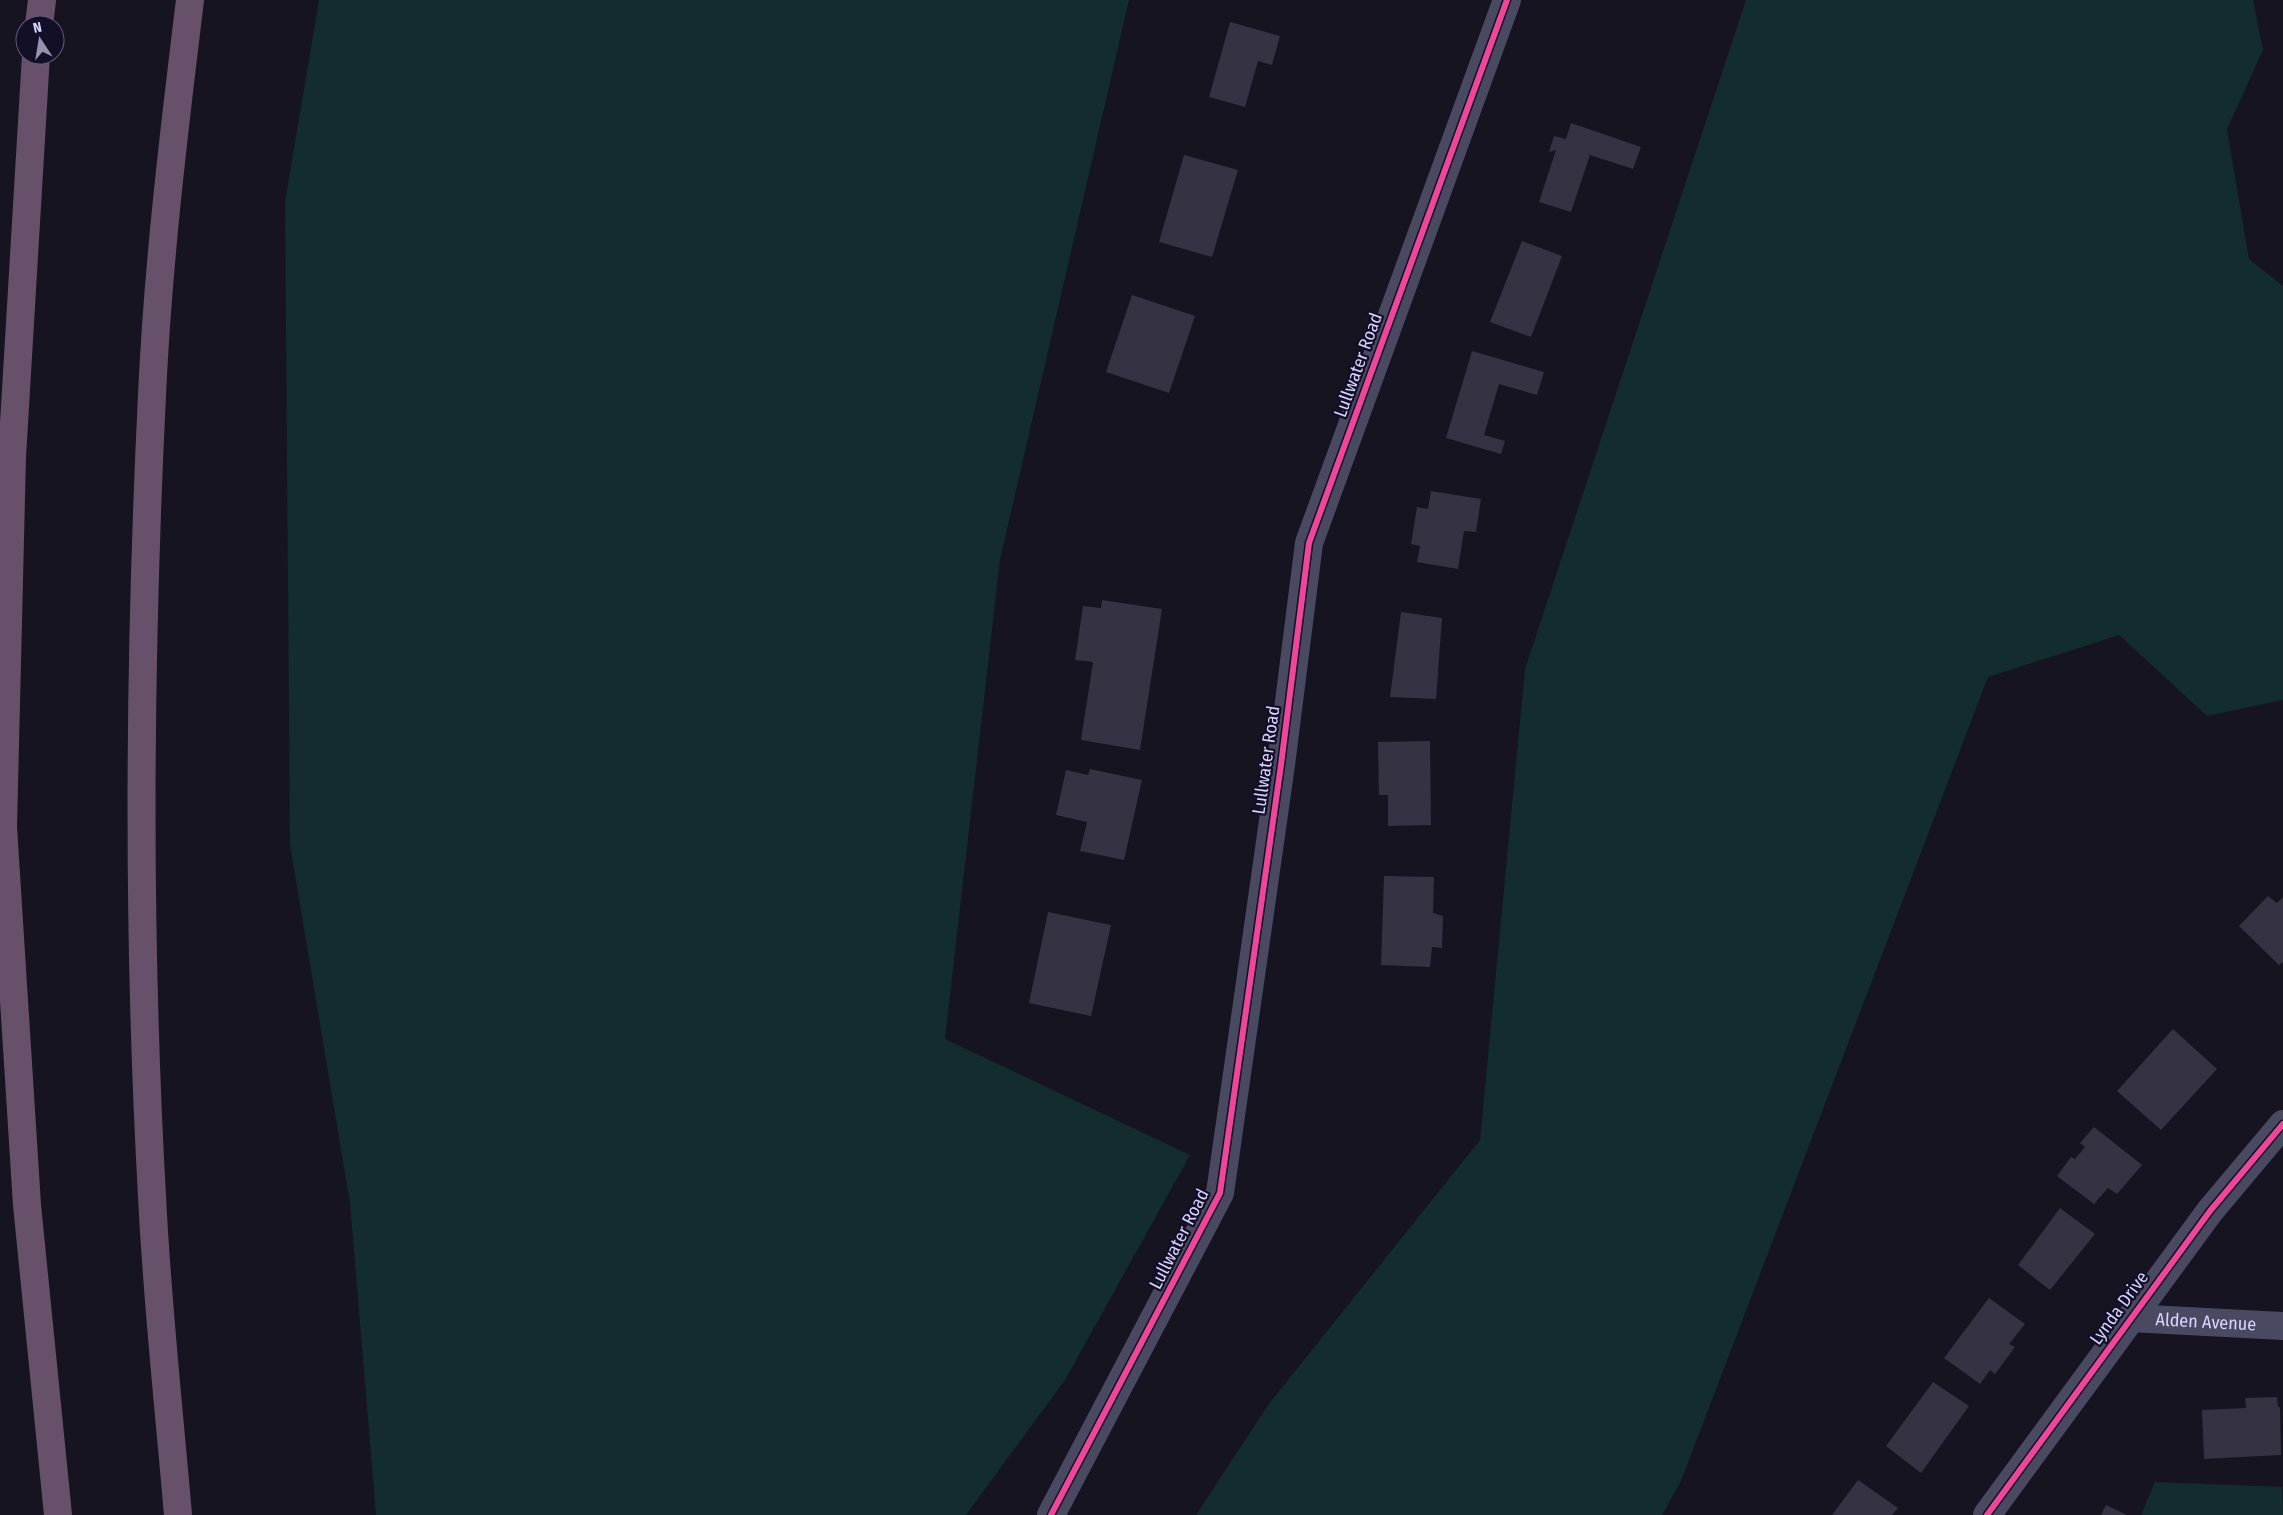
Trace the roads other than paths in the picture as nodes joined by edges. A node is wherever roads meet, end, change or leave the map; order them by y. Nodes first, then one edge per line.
1 (42, 0) edge
2 (190, 0) edge
3 (1507, 0) edge
4 (40, 15) edge
5 (35, 65) edge
6 (2283, 1124) edge
7 (2130, 1318) junction
8 (2283, 1326) edge
9 (58, 1515) edge
10 (178, 1515) edge
11 (1051, 1515) edge
12 (1987, 1515) edge

1 - 4 highway
2 - 10 highway
3 - 11 street, Lullwater Road
5 - 9 highway
6 - 7 street, Lynda Drive
7 - 8 street, Alden Avenue
7 - 12 street, Lynda Drive

